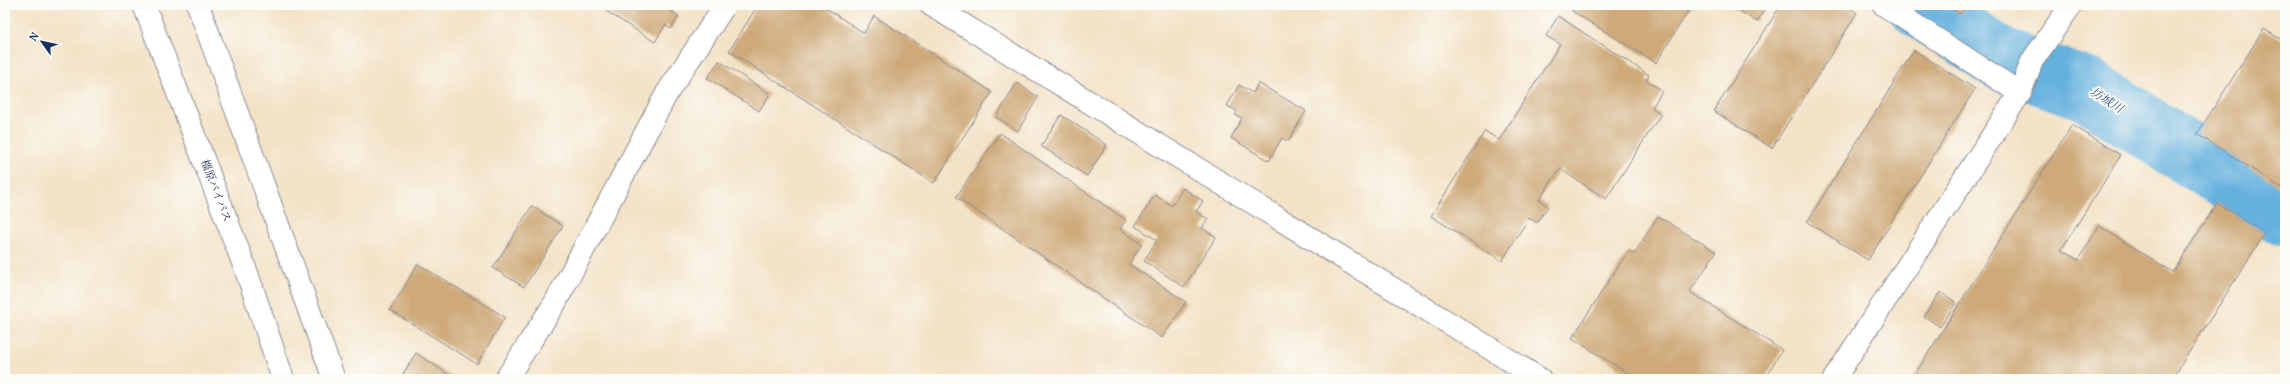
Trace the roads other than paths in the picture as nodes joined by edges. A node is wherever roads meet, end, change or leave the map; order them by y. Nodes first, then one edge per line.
1 (144, 5) edge
2 (198, 5) edge
3 (725, 5) edge
4 (931, 5) edge
5 (1884, 5) edge
6 (2071, 5) edge
7 (2026, 78) junction
8 (283, 379) edge
9 (334, 379) edge
10 (506, 379) edge
11 (1540, 379) edge
12 (1834, 379) edge

1 - 8 main road, 橿原バイパス
2 - 9 main road
3 - 10 main road
4 - 11 main road
5 - 7 main road
6 - 7 main road
7 - 12 main road

